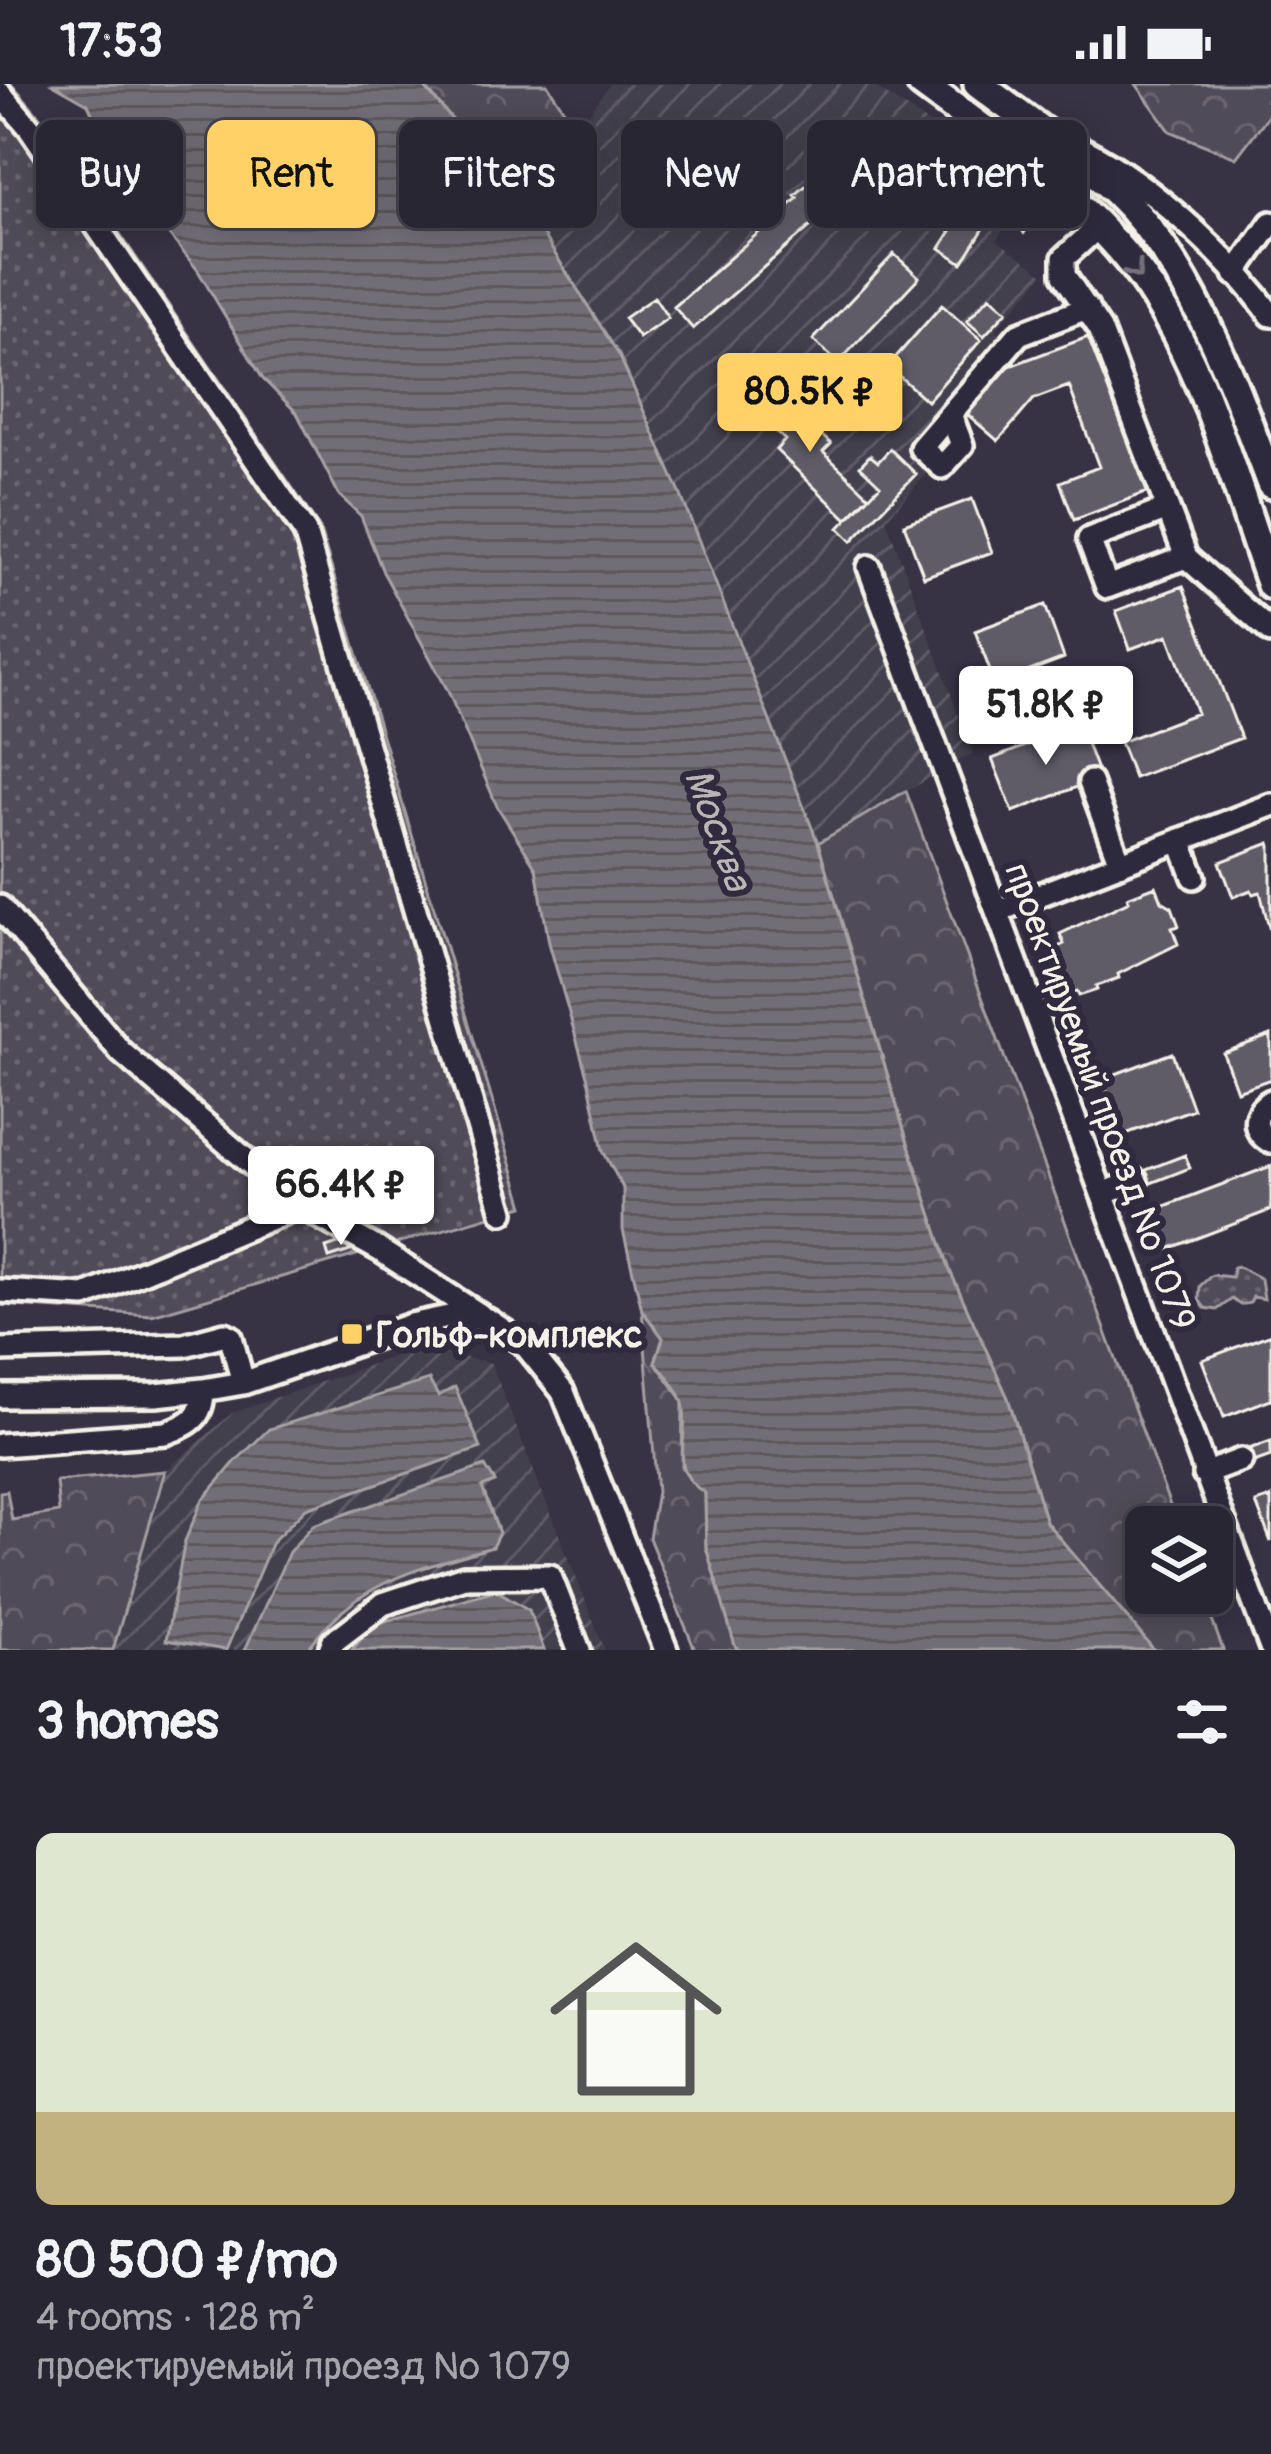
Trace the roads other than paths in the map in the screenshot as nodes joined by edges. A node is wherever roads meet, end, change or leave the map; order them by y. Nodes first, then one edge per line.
1 (922, 84) edge
2 (978, 84) edge
3 (0, 93) edge
4 (1026, 120) edge
5 (1087, 150) edge
6 (1087, 169) edge
7 (1271, 223) edge
8 (1098, 226) junction
9 (1235, 274) junction
10 (1087, 308) junction
11 (1271, 315) edge
12 (950, 414) dead end
13 (1271, 484) edge
14 (1168, 509) junction
15 (1186, 557) junction
16 (869, 567) dead end
17 (1271, 585) edge
18 (1271, 632) edge
19 (1090, 782) dead end
20 (1271, 805) edge
21 (1180, 840) junction
22 (1120, 863) junction
23 (1194, 878) dead end
24 (0, 907) edge
25 (998, 911) junction
26 (1271, 1102) edge
27 (1271, 1142) edge
28 (1136, 1181) dead end
29 (1102, 1194) junction
30 (301, 1206) junction
31 (503, 1212) dead end
32 (0, 1291) edge
33 (488, 1321) junction
34 (535, 1335) dead end
35 (0, 1350) edge
36 (542, 1364) junction
37 (243, 1383) junction
38 (203, 1390) junction
39 (0, 1396) edge
40 (0, 1445) edge
41 (1241, 1460) dead end
42 (1204, 1474) junction
43 (1271, 1648) edge
44 (330, 1650) edge
45 (579, 1650) edge
46 (666, 1650) edge

1 - 8 main road
2 - 4 main road
3 - 31 street
5 - 9 street
6 - 13 main road
7 - 9 street
8 - 10 street
8 -> 17 main road
9 - 11 street
10 - 12 street
10 - 14 street
14 - 15 street
14 - 15 street
15 - 18 street
16 - 25 street, проектируемый проезд № 1079
19 - 22 street
20 - 21 street
21 - 22 street
21 - 23 street
22 - 25 street
24 - 30 street
25 - 29 street, проектируемый проезд № 1079
26 - 27 street
28 - 29 street
29 - 42 street, проектируемый проезд № 1079
30 - 32 street
30 - 33 street
33 - 36 street
33 - 37 street
34 - 36 street
35 - 37 street
36 - 46 street
37 - 38 street
38 - 39 street
38 - 40 street
41 - 42 street
42 - 43 street, проектируемый проезд № 1079
44 - 45 street

